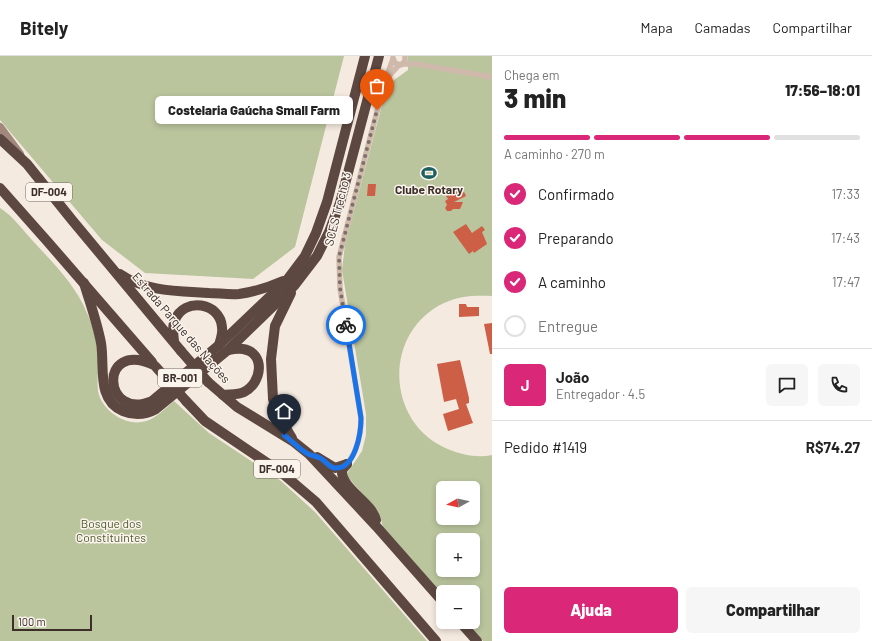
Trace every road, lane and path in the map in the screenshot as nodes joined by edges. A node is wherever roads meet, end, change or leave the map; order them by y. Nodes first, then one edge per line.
1 (365, 56) edge
2 (379, 56) edge
3 (405, 56) edge
4 (393, 58) edge
5 (416, 64) junction
6 (401, 65) junction
7 (492, 77) edge
8 (386, 79) junction
9 (0, 127) edge
10 (0, 140) edge
11 (27, 164) junction
12 (0, 188) edge
13 (0, 200) edge
14 (18, 208) junction
15 (111, 268) junction
16 (84, 283) junction
17 (290, 283) junction
18 (174, 341) junction
19 (219, 345) junction
20 (228, 350) junction
21 (155, 366) junction
22 (223, 394) junction
23 (294, 442) junction
24 (308, 454) junction
25 (347, 464) junction
26 (376, 526) junction
27 (436, 594) edge
28 (466, 629) edge
29 (436, 641) edge
30 (477, 641) edge

1 - 17 highway, SCES Trecho 3 / BR-001
2 - 17 highway, SCES Trecho 3 / BR-001
3 - 5 street
3 - 6 street
4 - 6 street
4 - 8 street, SCES Trecho 3
5 - 6 street
5 - 7 street
6 - 8 street, SCES Trecho 3
8 - 25 street, SCES Trecho 3
9 - 11 main road
10 - 11 highway, Estrada Parque das Nações / DF-004
11 - 15 highway, Estrada Parque das Nações / DF-004
12 - 14 highway, DF-004
13 - 14 highway
14 - 16 highway, DF-004
15 - 17 highway
15 - 18 highway, Estrada Parque das Nações / DF-004
16 - 20 highway, BR-001
16 - 21 highway, DF-004
17 - 19 highway, BR-001
17 - 20 highway, BR-001
17 - 23 highway, BR-001
18 - 19 highway
18 - 22 highway, Estrada Parque das Nações / DF-004, bridge
19 - 21 highway, BR-001
20 - 22 highway
21 - 29 highway, DF-004, bridge
22 - 23 highway, Estrada Parque das Nações / DF-004
23 - 24 highway, Estrada Parque das Nações / DF-004
24 - 25 highway
24 - 26 highway, Estrada Parque das Nações / DF-004
25 - 26 highway
26 - 27 highway, Estrada Parque das Nações / DF-004
28 - 30 highway

